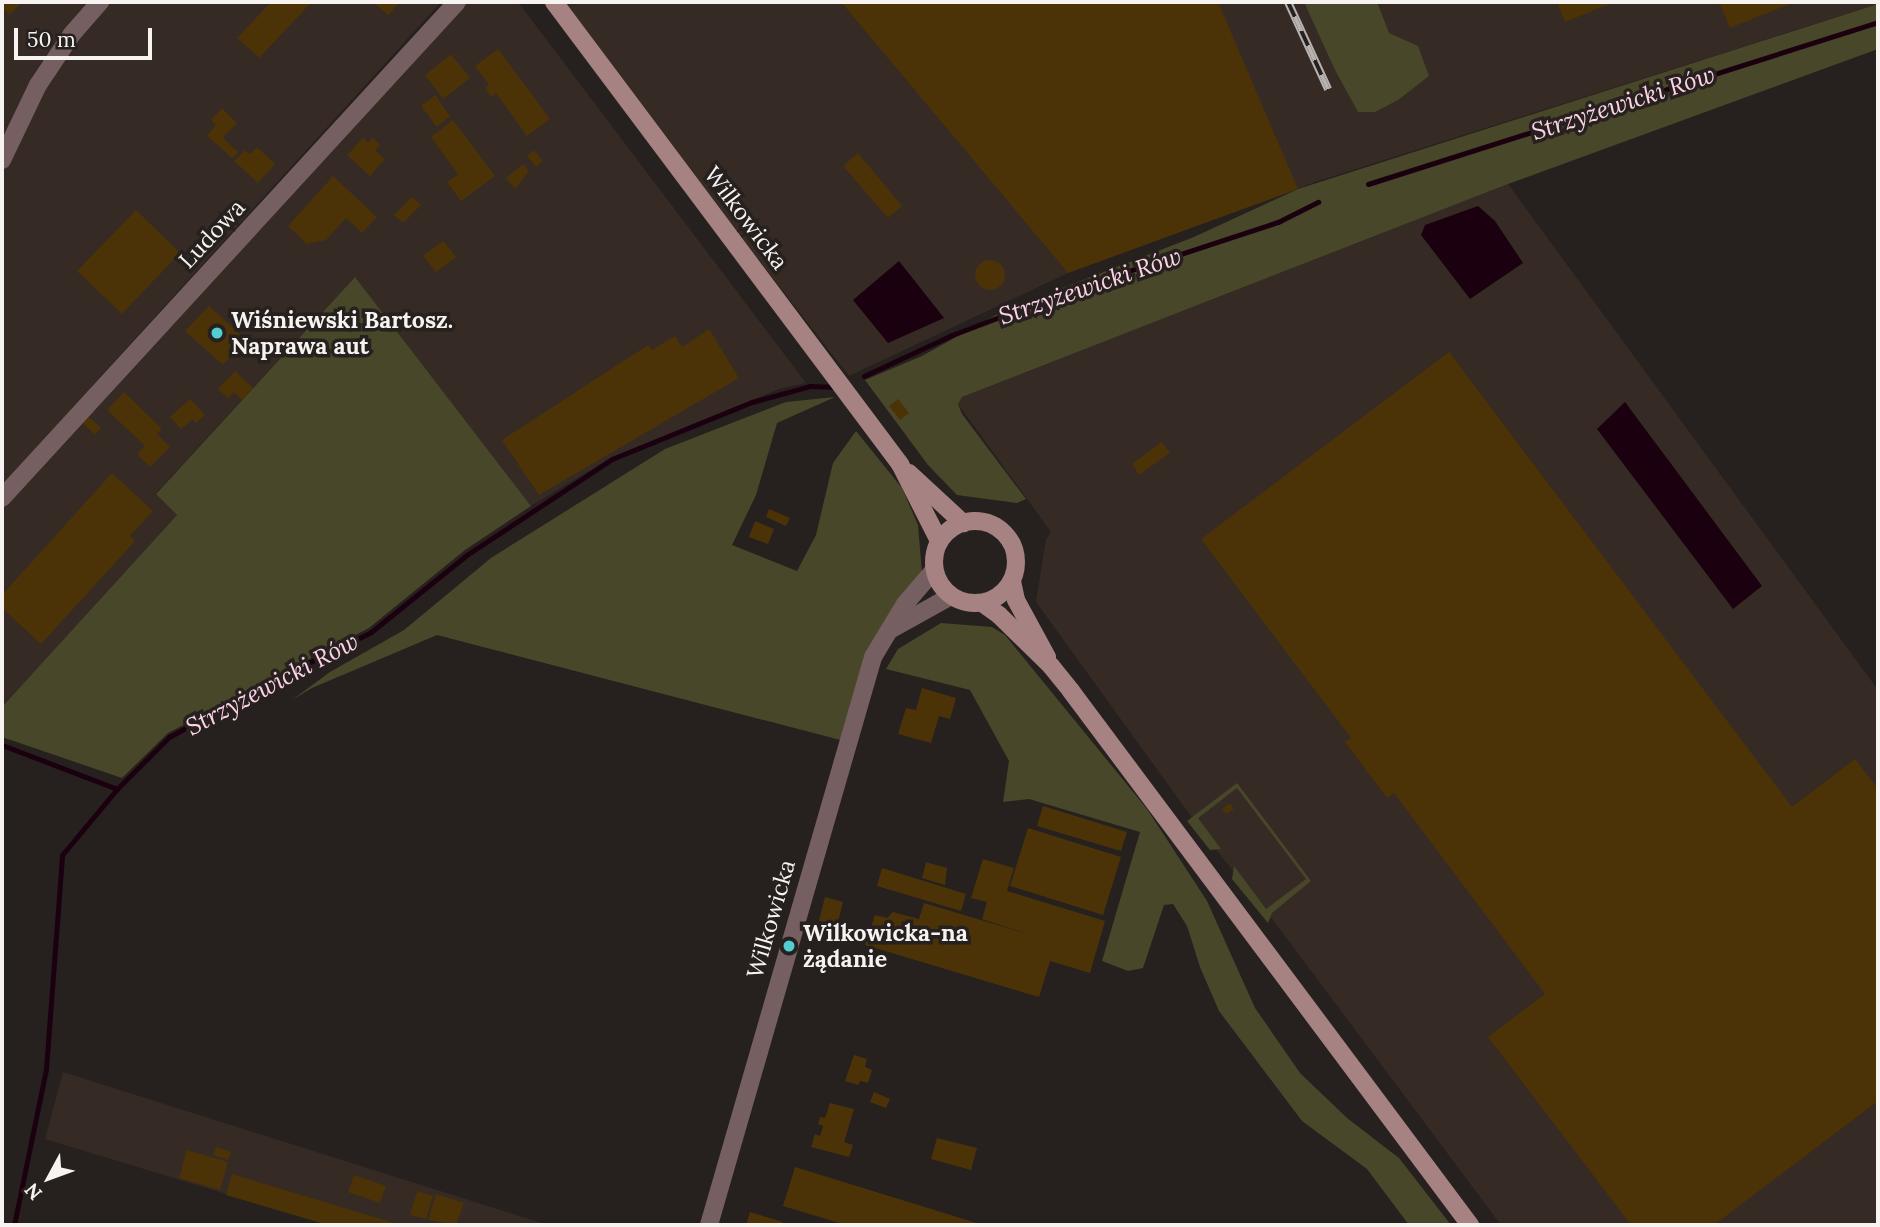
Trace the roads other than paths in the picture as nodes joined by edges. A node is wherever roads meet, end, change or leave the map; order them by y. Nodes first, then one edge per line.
1 (100, 2) edge
2 (457, 2) edge
3 (554, 2) edge
4 (2, 160) edge
5 (900, 464) junction
6 (2, 498) edge
7 (963, 523) junction
8 (939, 541) junction
9 (934, 570) junction
10 (1012, 581) junction
11 (951, 596) junction
12 (982, 603) junction
13 (890, 630) junction
14 (1051, 666) junction
15 (709, 1225) edge
16 (1470, 1225) edge

1 - 4 street
2 - 6 street, Ludowa
3 - 5 main road, Wilkowicka
5 - 7 main road, Wilkowicka
5 - 8 main road, Wilkowicka
7 - 8 main road
7 - 10 main road
8 - 9 main road
9 - 11 main road
9 - 13 street, Wilkowicka
10 - 12 main road
10 - 14 main road
11 - 12 main road
11 - 13 street
12 - 14 main road
13 - 15 street, Wilkowicka
14 - 16 main road

